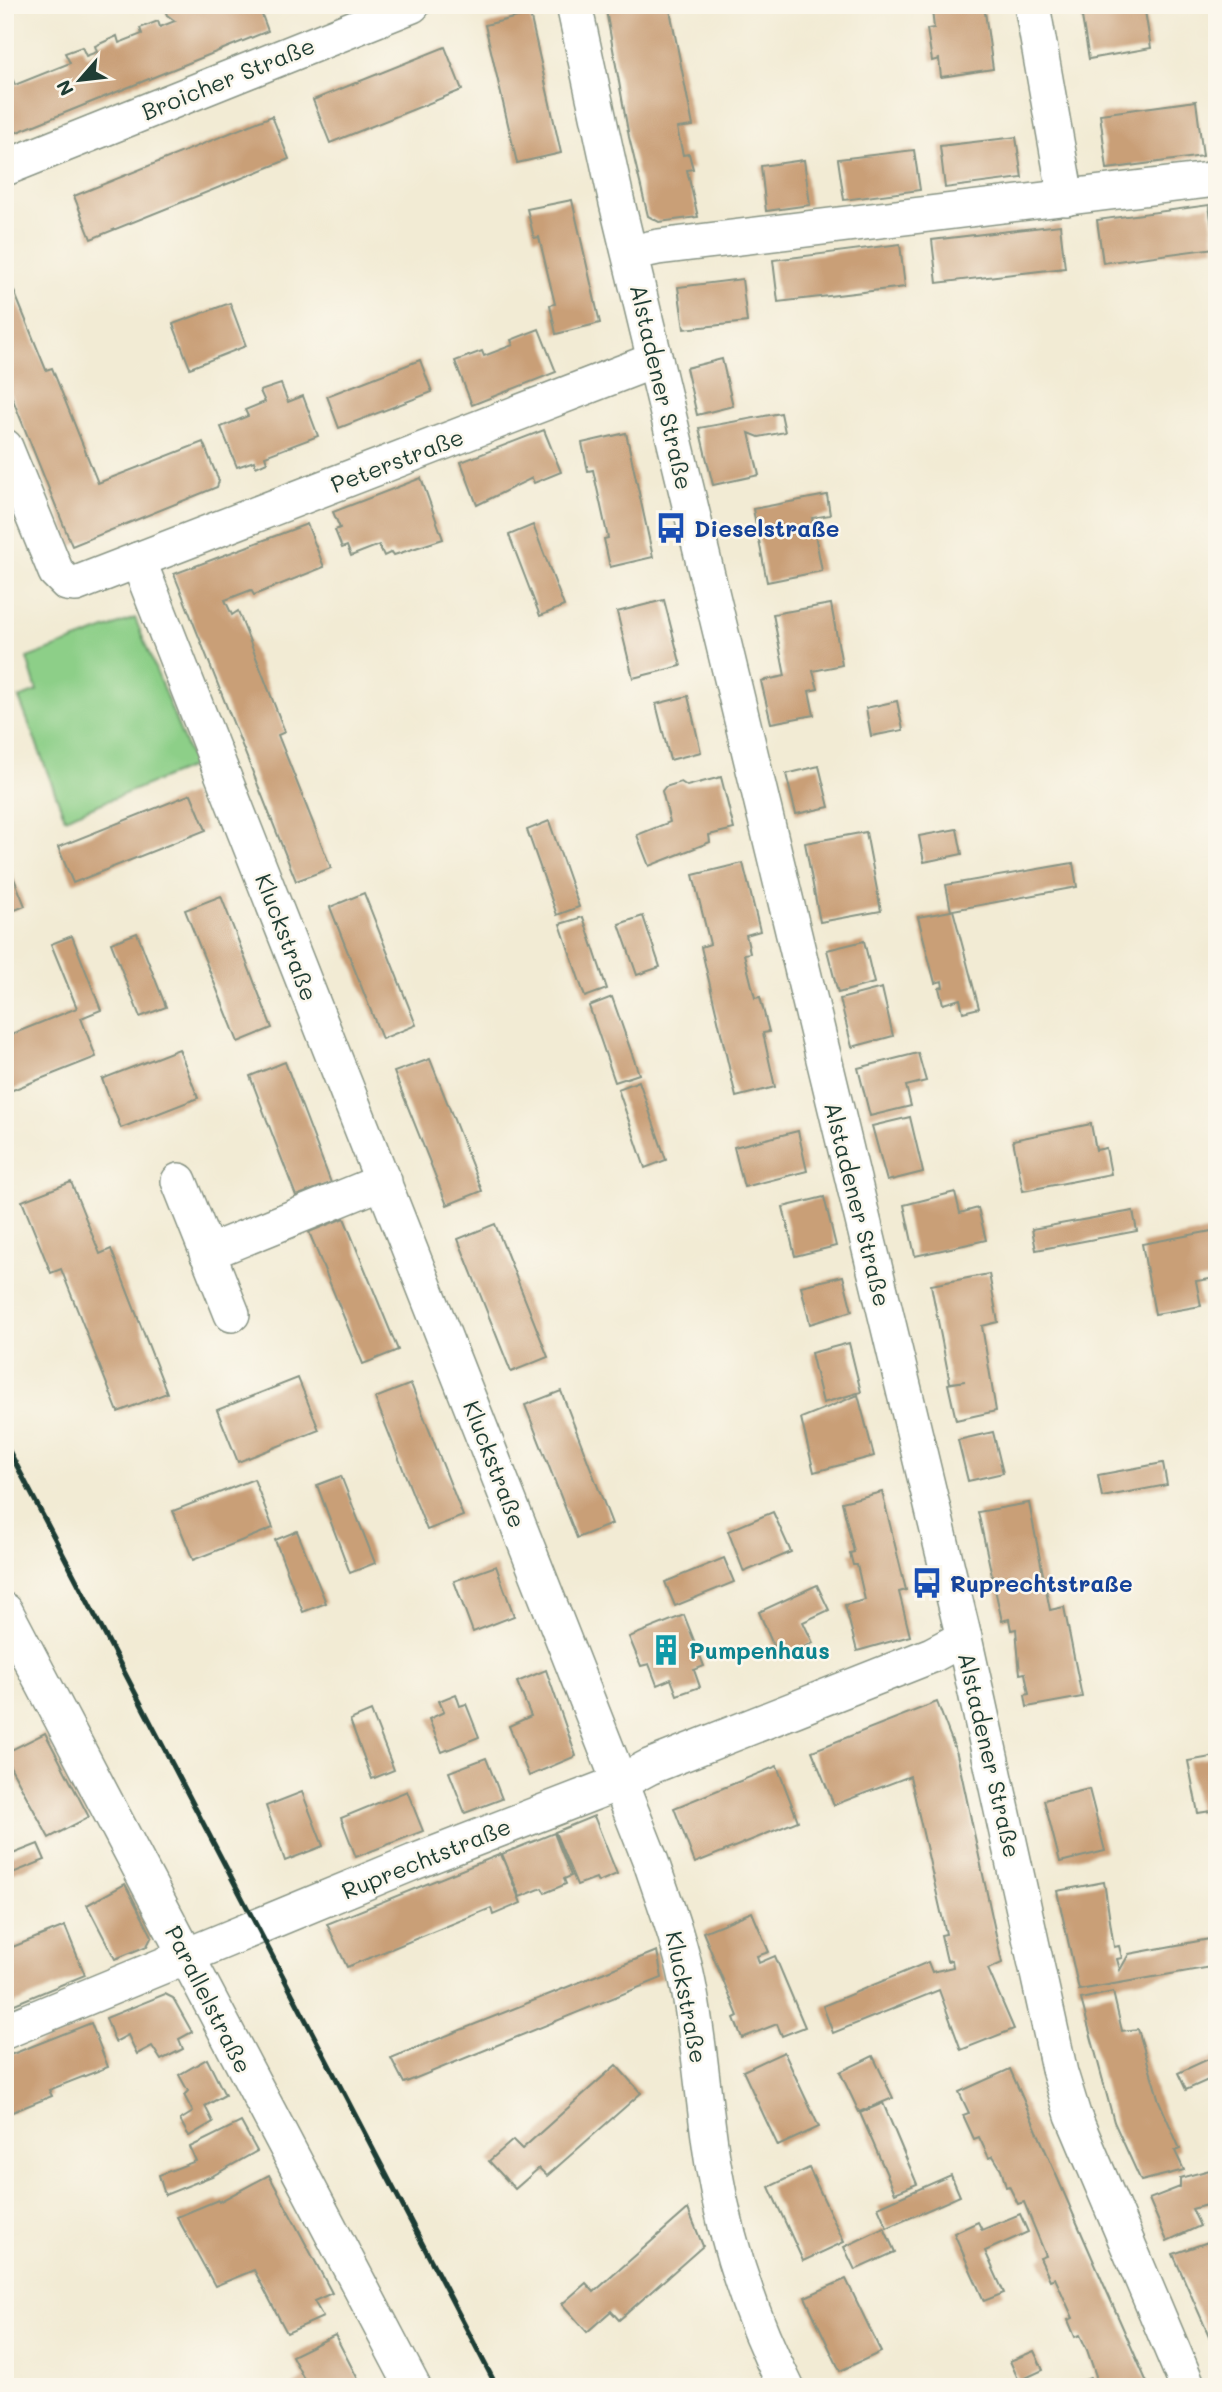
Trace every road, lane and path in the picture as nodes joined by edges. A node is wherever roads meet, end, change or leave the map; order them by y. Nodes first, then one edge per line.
1 (412, 5) edge
2 (574, 5) edge
3 (1032, 5) edge
4 (5, 168) edge
5 (1217, 179) edge
6 (1066, 198) junction
7 (630, 253) junction
8 (655, 360) junction
9 (6, 449) edge
10 (138, 560) junction
11 (179, 1181) dead end
12 (384, 1181) junction
13 (208, 1253) junction
14 (232, 1314) dead end
15 (5, 1611) edge
16 (964, 1638) junction
17 (621, 1782) junction
18 (186, 1958) junction
19 (5, 2031) edge
20 (413, 2387) edge
21 (786, 2387) edge
22 (1188, 2387) edge

1 - 4 street, Broicher Straße
2 - 7 street, Alstadener Straße
3 - 6 street
5 - 6 street
6 - 7 street
7 - 8 street, Alstadener Straße
8 - 10 street, Peterstraße
8 - 16 street, Alstadener Straße
9 - 10 street, Peterstraße
10 - 12 street, Kluckstraße
11 - 13 street
12 - 13 street
12 - 17 street, Kluckstraße
13 - 14 street
15 - 18 street, Parallelstraße
16 - 17 street, Ruprechtstraße
16 - 22 street, Alstadener Straße
17 - 18 street, Ruprechtstraße
17 - 21 street, Kluckstraße
18 - 19 street, Ruprechtstraße
18 - 20 street, Parallelstraße

